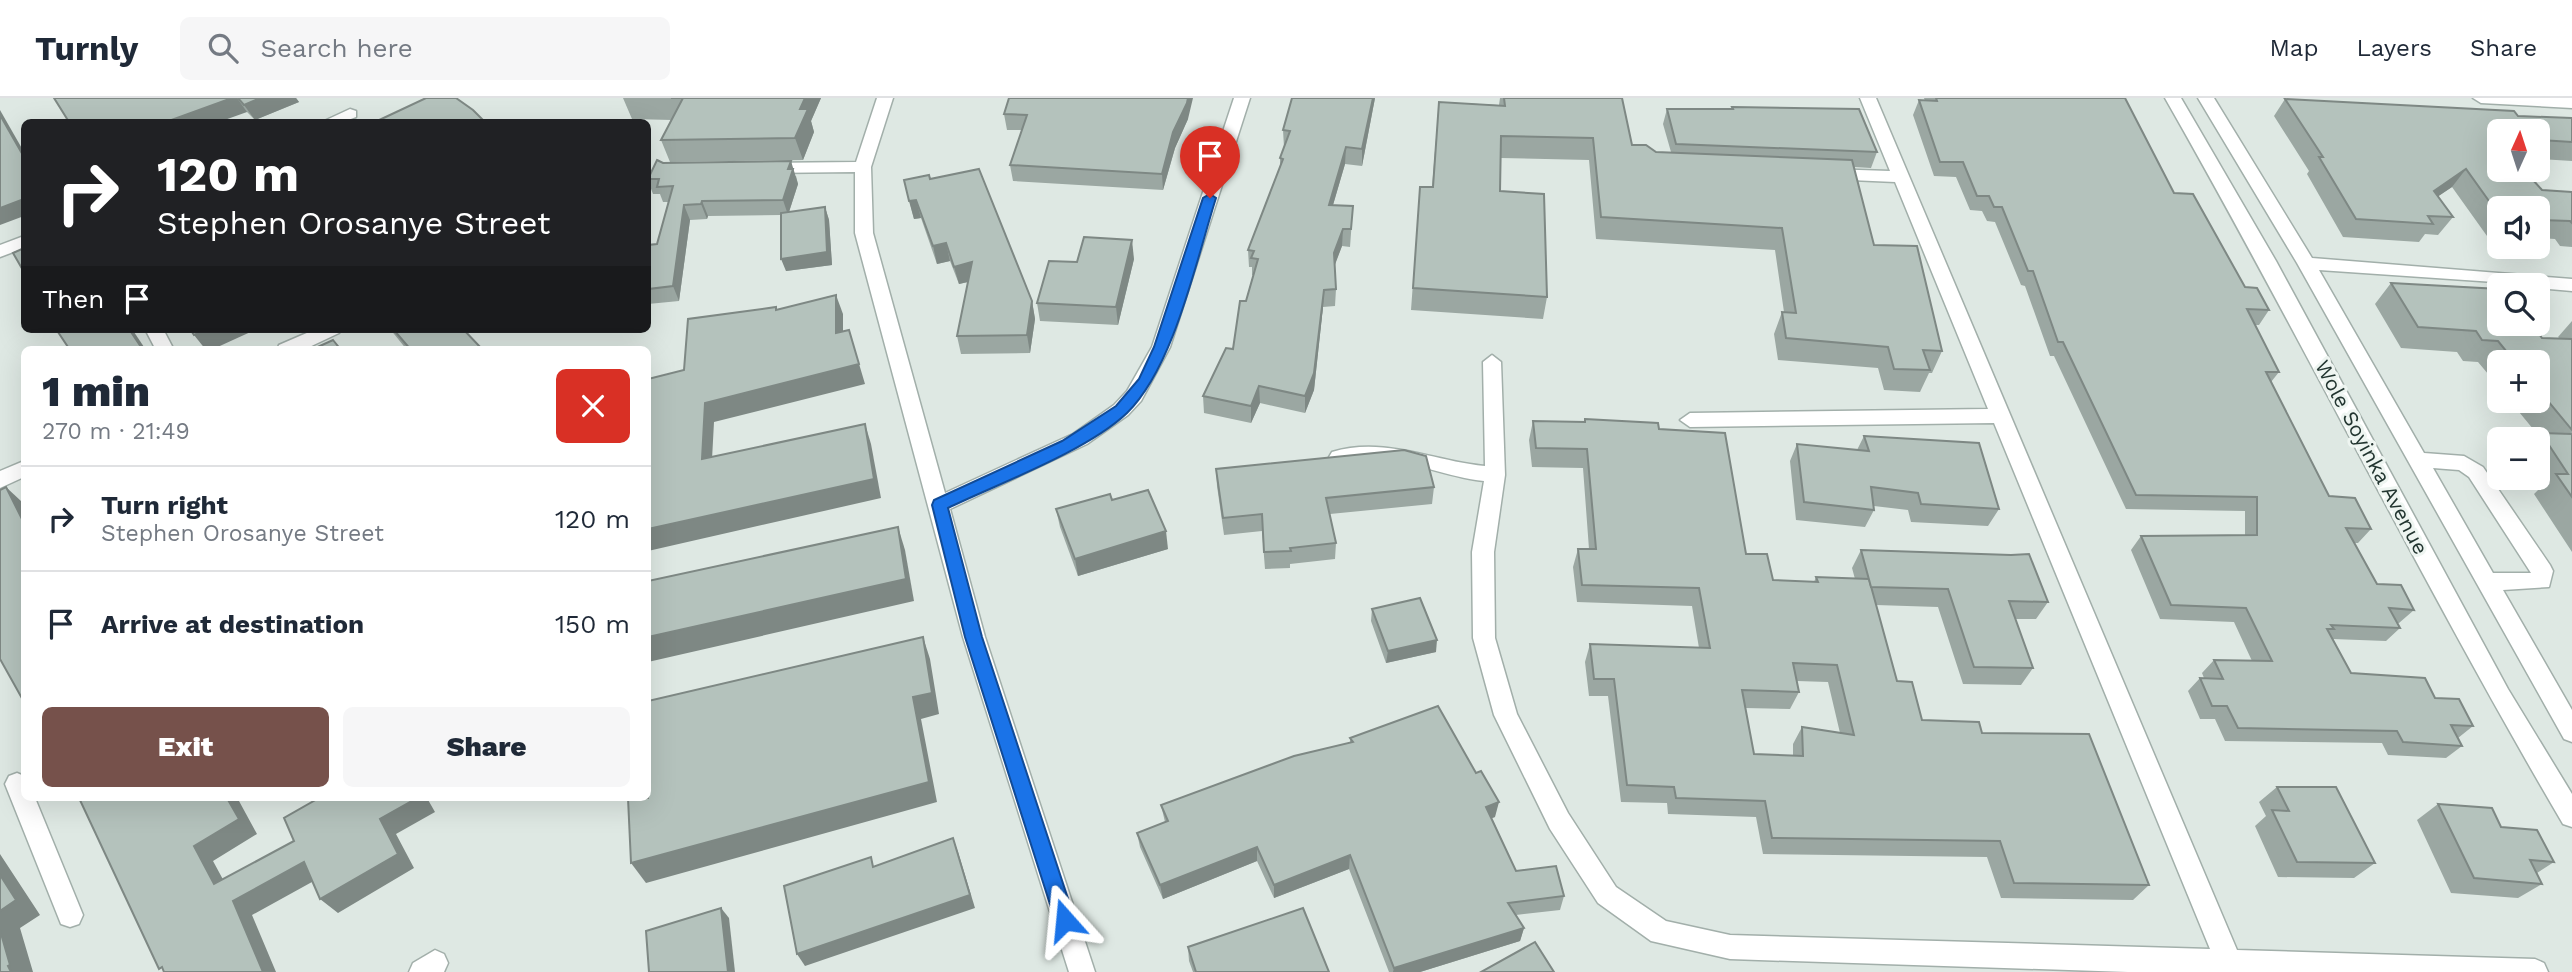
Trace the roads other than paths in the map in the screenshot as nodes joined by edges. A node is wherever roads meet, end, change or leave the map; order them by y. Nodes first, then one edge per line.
1 (885, 98) edge
2 (1242, 98) edge
3 (1868, 98) edge
4 (2174, 98) edge
5 (2206, 98) edge
6 (2481, 98) edge
7 (2572, 103) edge
8 (350, 114) dead end
9 (338, 119) edge
10 (863, 167) junction
11 (752, 169) edge
12 (1817, 173) edge
13 (1900, 177) junction
14 (21, 243) edge
15 (0, 251) edge
16 (2306, 263) junction
17 (2572, 285) edge
18 (323, 333) edge
19 (295, 346) edge
20 (1492, 362) dead end
21 (2000, 416) junction
22 (1690, 419) dead end
23 (1317, 460) edge
24 (2417, 460) junction
25 (21, 470) edge
26 (1495, 475) junction
27 (0, 480) edge
28 (939, 505) junction
29 (2486, 582) junction
30 (2572, 732) edge
31 (14, 786) edge
32 (2572, 816) edge
33 (70, 915) dead end
34 (2229, 963) junction
35 (1082, 972) edge
36 (2535, 972) edge

1 - 10 street
2 - 28 street
3 - 13 street
4 - 32 street, Wole Soyinka Avenue
5 - 16 street, Wole Soyinka Avenue
6 - 7 street
8 - 9 street
10 - 11 street
10 - 28 street
12 - 13 street
13 - 21 street
14 - 15 street
16 - 17 street
16 - 24 street, Wole Soyinka Avenue
18 - 19 street
20 - 26 street
21 - 22 street
21 - 34 street
23 - 26 street
24 - 29 street, Wole Soyinka Avenue
24 - 29 street
25 - 27 street
26 - 34 street
28 - 35 street
29 - 30 street, Wole Soyinka Avenue
31 - 33 street
34 - 36 street

